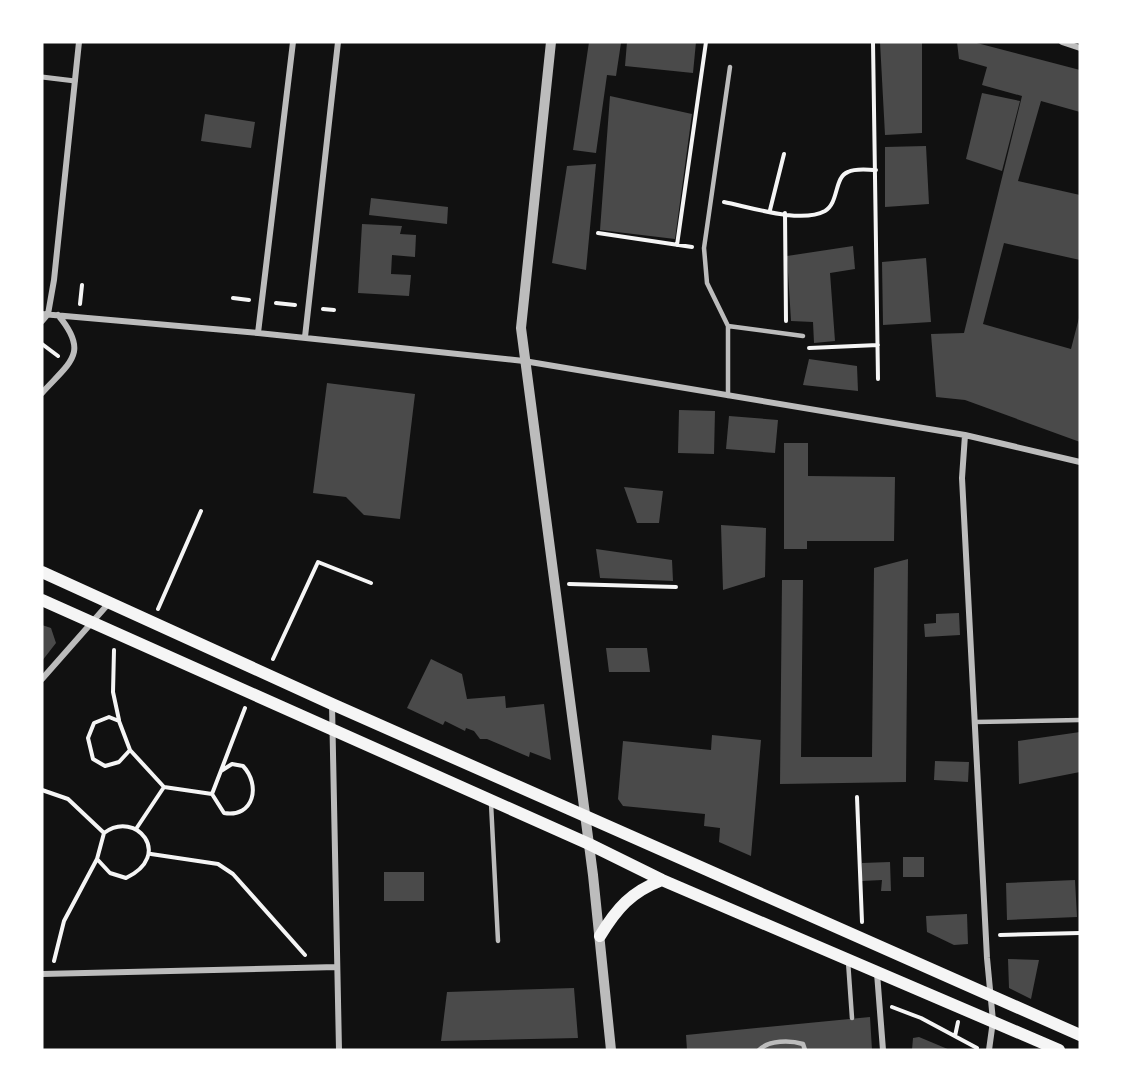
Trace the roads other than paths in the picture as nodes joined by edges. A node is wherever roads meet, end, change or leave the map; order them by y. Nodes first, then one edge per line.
1 (79, 42) edge
2 (293, 42) edge
3 (338, 42) edge
4 (551, 42) edge
5 (1062, 42) edge
6 (1080, 48) edge
7 (730, 67) dead end
8 (42, 77) edge
9 (75, 81) junction
10 (45, 314) edge
11 (58, 315) junction
12 (42, 321) edge
13 (728, 326) junction
14 (258, 333) junction
15 (803, 336) road end
16 (305, 337) junction
17 (524, 361) junction
18 (42, 393) edge
19 (728, 396) junction
20 (965, 435) junction
21 (1080, 462) edge
22 (42, 572) edge
23 (42, 600) edge
24 (110, 602) junction
25 (92, 622) junction
26 (42, 679) edge
27 (332, 704) junction
28 (1080, 720) edge
29 (975, 722) junction
30 (332, 729) junction
31 (491, 801) junction
32 (584, 814) junction
33 (589, 844) junction
34 (662, 880) junction
35 (600, 936) junction
36 (498, 941) dead end
37 (848, 959) junction
38 (337, 967) junction
39 (877, 970) junction
40 (42, 974) edge
41 (990, 993) junction
42 (852, 1017) dead end
43 (993, 1021) junction
44 (1080, 1035) edge
45 (339, 1050) edge
46 (611, 1050) edge
47 (759, 1050) edge
48 (805, 1050) edge
49 (883, 1050) edge
50 (989, 1050) edge
51 (1059, 1050) edge

1 - 9 street
2 - 14 street
3 - 16 street
4 - 17 street
5 - 6 street
7 - 13 lane
8 - 9 street
9 - 10 street
10 - 11 street
10 - 12 street
11 - 14 street
11 - 18 street
13 - 15 lane
13 - 19 lane
14 - 16 street
16 - 17 street
17 - 19 street
17 - 32 street
19 - 20 street
20 - 21 street
20 - 29 street
22 - 24 main road
23 - 25 main road
24 - 25 street
24 - 27 main road
25 - 26 street
25 - 30 main road
27 - 30 street
27 - 32 main road
28 - 29 lane
29 - 41 street
30 - 31 main road
30 - 38 street
31 - 33 main road
31 - 36 lane
32 - 33 street
32 - 41 main road
33 - 34 main road
33 - 35 street
34 - 35 main road
34 - 37 main road
35 - 46 street
37 - 39 main road
37 - 42 lane
38 - 40 street
38 - 45 street
39 - 43 main road
39 - 49 street
41 - 43 street
41 - 44 main road
43 - 50 street
43 - 51 main road
47 - 48 lane

